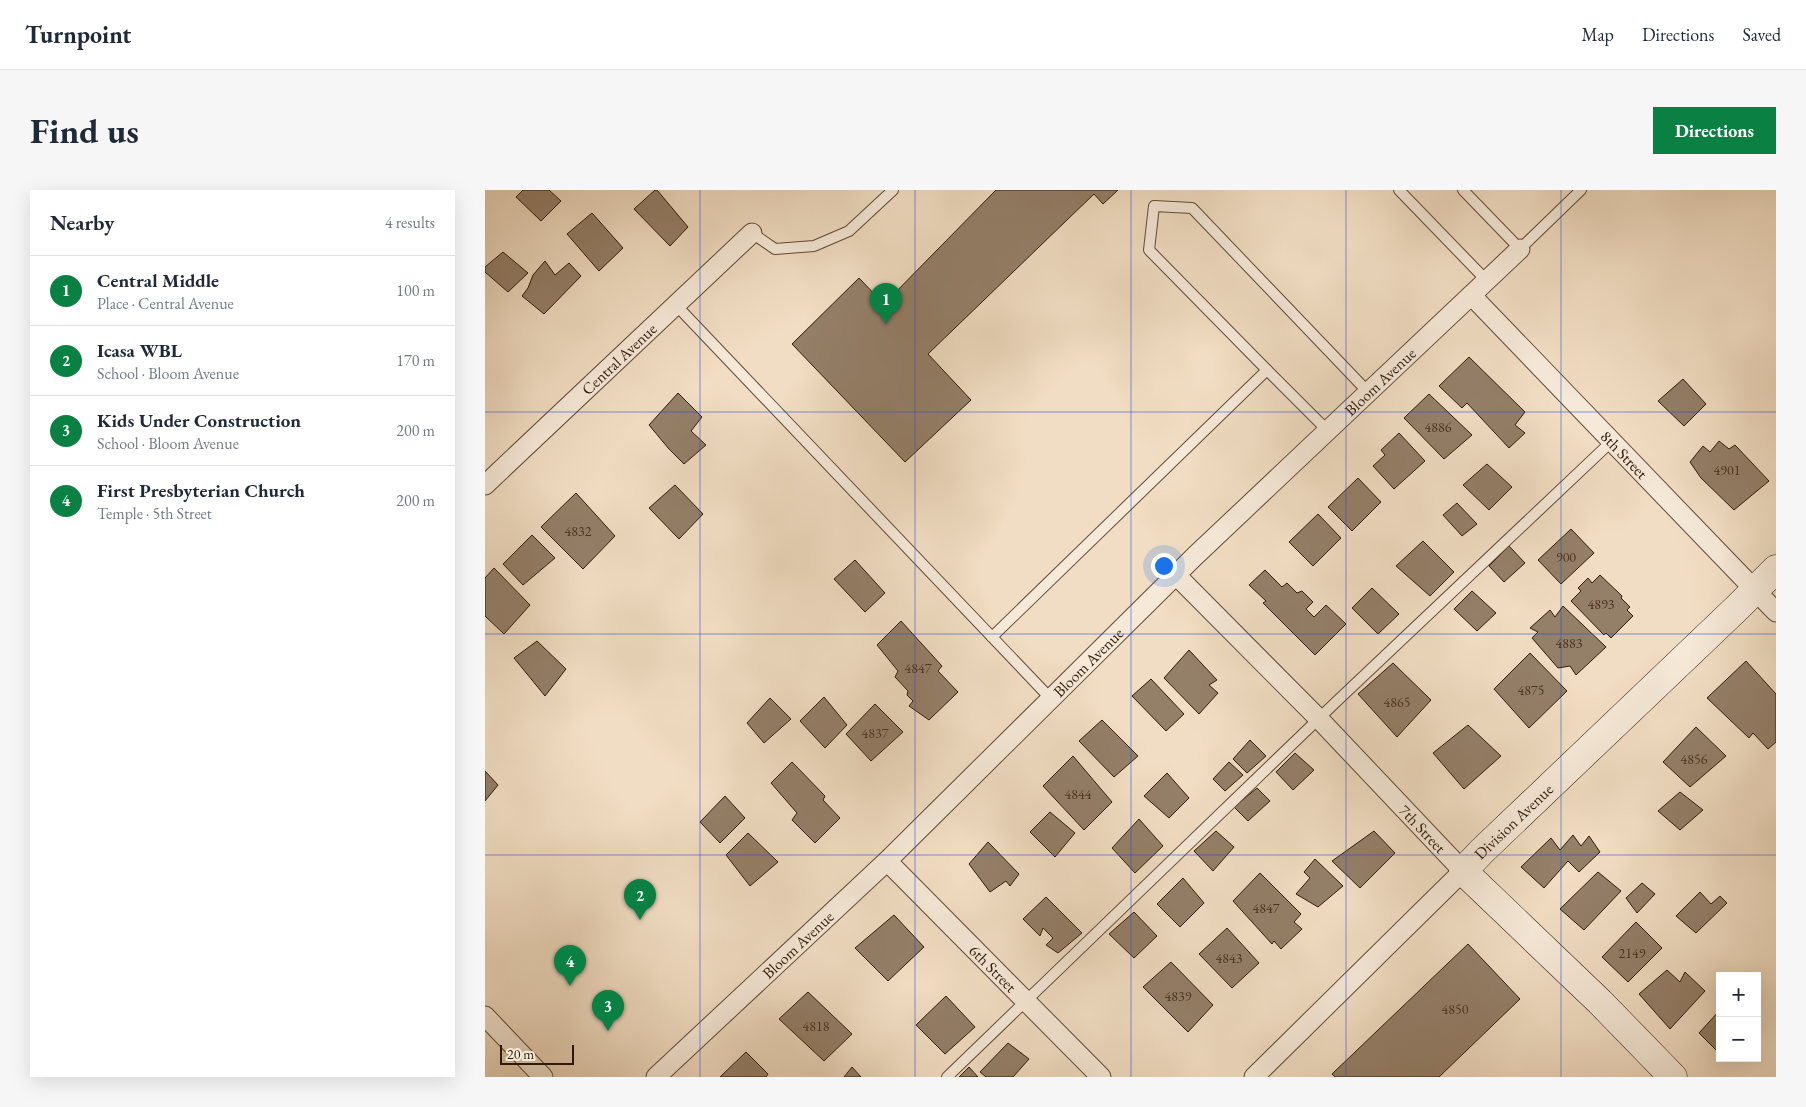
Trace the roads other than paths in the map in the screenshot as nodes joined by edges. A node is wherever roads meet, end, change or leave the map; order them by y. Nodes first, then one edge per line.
1 (893, 190) edge
2 (1399, 190) edge
3 (1581, 190) edge
4 (1470, 192) edge
5 (752, 232) joint
6 (1520, 249) junction
7 (1487, 281) junction
8 (1472, 296) junction
9 (676, 305) junction
10 (1267, 370) junction
11 (1369, 393) junction
12 (1328, 431) junction
13 (1611, 442) junction
14 (485, 485) edge
15 (1776, 569) edge
16 (1176, 575) junction
17 (1754, 590) junction
18 (1776, 612) edge
19 (992, 637) junction
20 (1051, 699) junction
21 (1319, 719) junction
22 (887, 861) junction
23 (1463, 871) junction
24 (1025, 1002) junction
25 (485, 1016) edge
26 (543, 1077) edge
27 (656, 1077) edge
28 (947, 1077) edge
29 (1101, 1077) edge
30 (1254, 1077) edge
31 (1673, 1077) edge

1 - 5 lane
2 - 7 lane
3 - 6 lane
4 - 6 lane
5 - 9 street, Central Avenue
6 - 7 street, Bloom Avenue
7 - 8 street, Bloom Avenue
8 - 11 street, Bloom Avenue
8 - 13 street, 8th Street
9 - 14 street, Central Avenue
9 - 19 lane
10 - 11 lane
10 - 12 lane
10 - 19 lane
11 - 12 street, Bloom Avenue
12 - 16 street, Bloom Avenue
13 - 17 street, 8th Street
13 - 21 lane
15 - 17 street, Division Avenue
16 - 20 street, Bloom Avenue
16 - 21 street, 7th Street
17 - 18 street, 8th Street
17 - 23 street, Division Avenue
19 - 20 lane
20 - 22 street, Bloom Avenue
21 - 23 street, 7th Street
21 - 24 lane
22 - 24 street, 6th Street
22 - 27 street, Bloom Avenue
23 - 30 street, Division Avenue
23 - 31 street, 7th Street
24 - 28 lane
24 - 29 street, 6th Street
25 - 26 street

